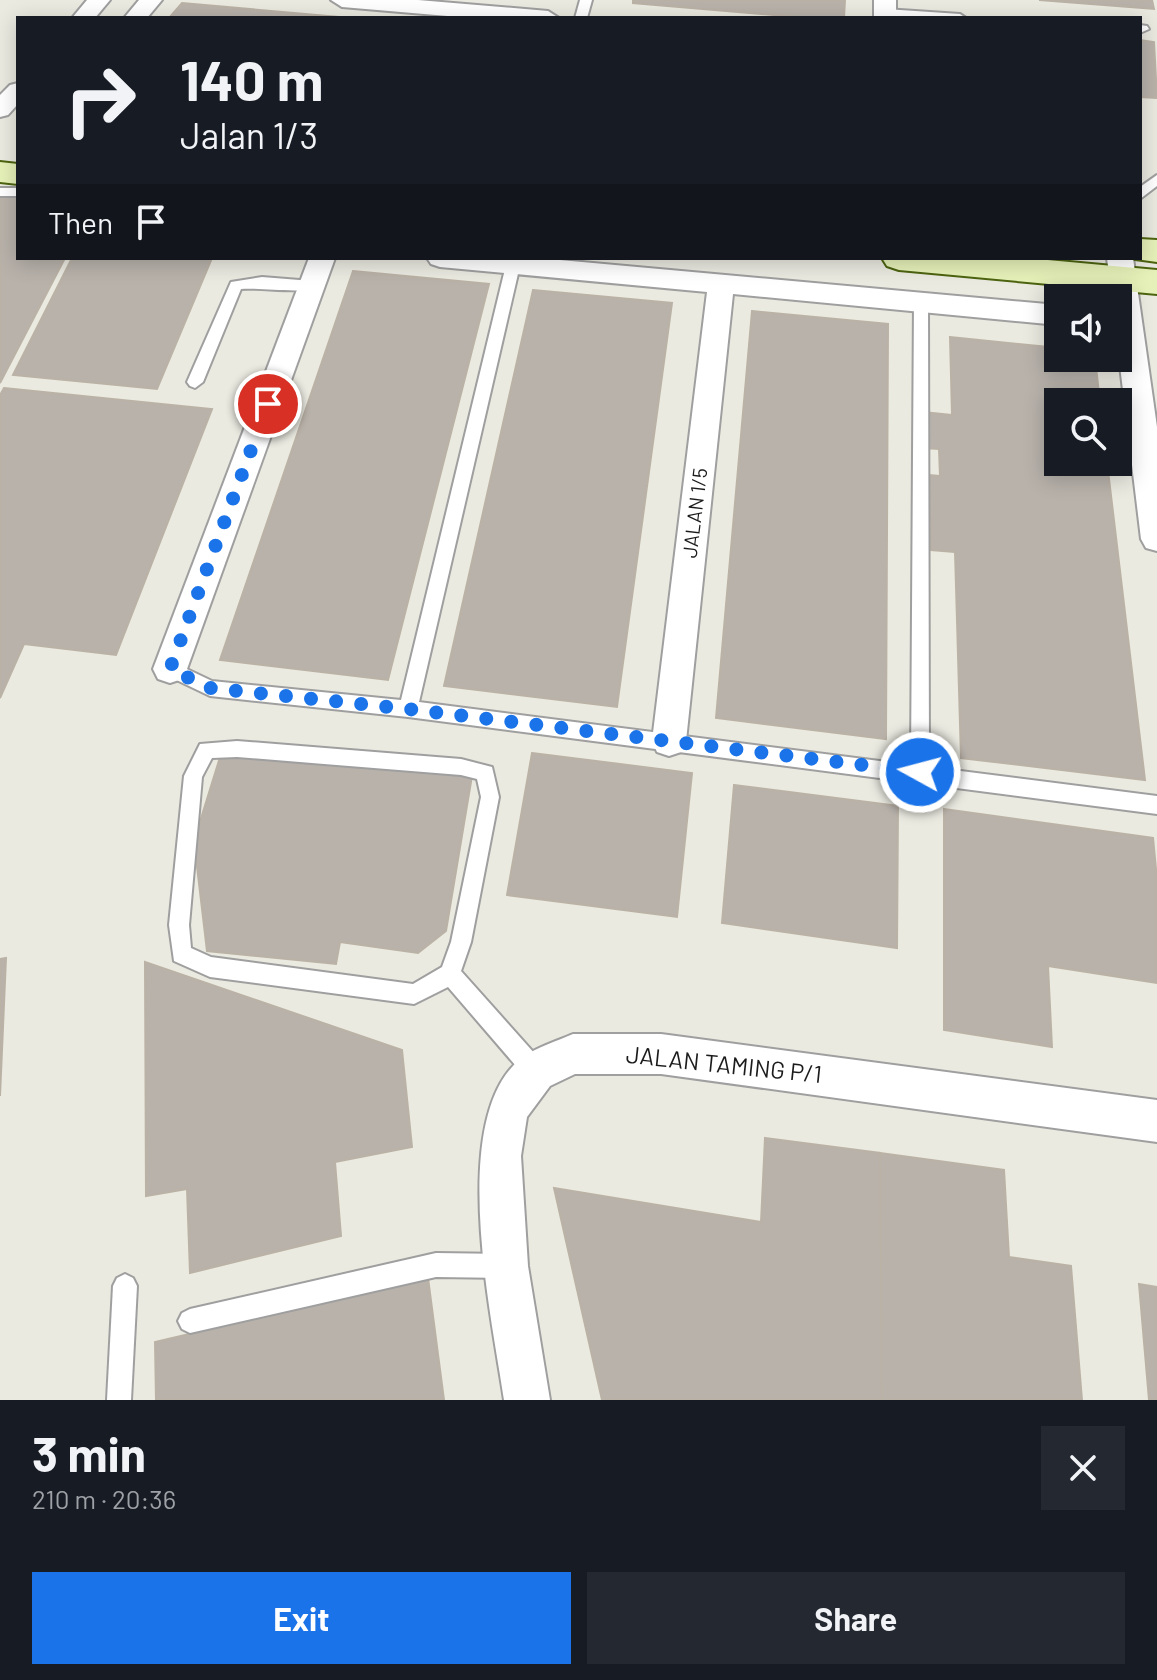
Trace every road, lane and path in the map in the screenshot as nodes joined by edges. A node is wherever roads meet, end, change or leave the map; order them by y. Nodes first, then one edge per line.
1 (99, 0) edge
2 (151, 0) edge
3 (342, 0) edge
4 (885, 10) edge
5 (85, 16) edge
6 (137, 16) edge
7 (525, 16) edge
8 (941, 16) edge
9 (16, 92) edge
10 (0, 110) edge
11 (1157, 179) edge
12 (1142, 193) edge
13 (461, 260) edge
14 (1014, 260) edge
15 (1128, 262) edge
16 (513, 265) junction
17 (317, 272) edge
18 (1157, 282) edge
19 (721, 284) junction
20 (1126, 284) edge
21 (921, 302) junction
22 (1044, 314) edge
23 (1131, 372) edge
24 (195, 382) dead end
25 (1157, 539) edge
26 (170, 669) joint
27 (408, 709) junction
28 (669, 741) junction
29 (920, 772) junction
30 (1157, 805) edge
31 (450, 974) junction
32 (536, 1072) junction
33 (1156, 1128) edge
34 (506, 1266) junction
35 (125, 1286) dead end
36 (190, 1321) dead end
37 (119, 1400) edge
38 (527, 1400) edge

1 - 5 street
2 - 6 street
3 - 7 street
4 - 8 lane
9 - 10 street
11 - 12 lane
13 - 16 street
14 - 15 street
15 - 18 street
15 - 20 street
16 - 19 street
16 - 27 lane
17 - 24 lane
17 - 26 street
19 - 21 street
19 - 28 street, JALAN 1/5
21 - 22 street
21 - 29 lane
23 - 25 street
26 - 27 lane
27 - 28 lane
28 - 29 lane
29 - 30 lane
31 - 31 lane
31 - 32 lane
32 - 33 street, JALAN TAMING P/1
32 - 34 street, JALAN TAMING P/1
34 - 36 lane
34 - 38 street, JALAN TAMING P/1
35 - 37 lane

